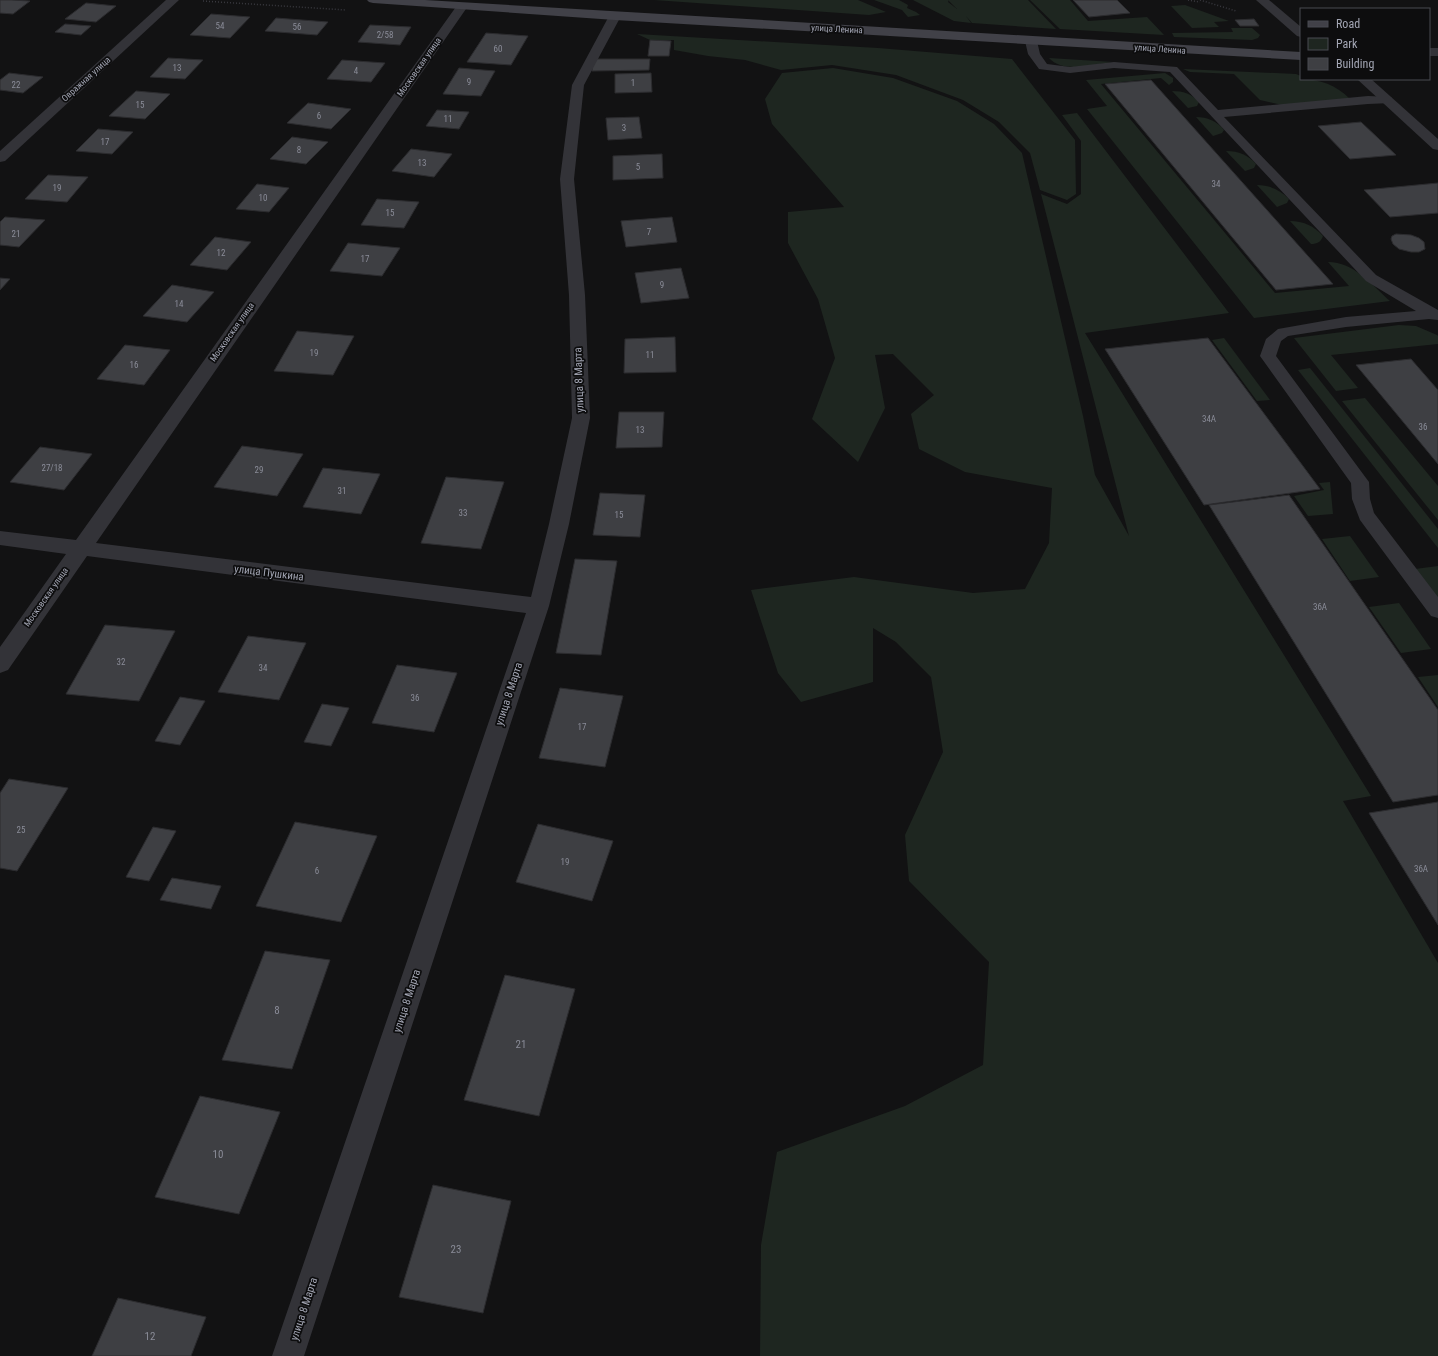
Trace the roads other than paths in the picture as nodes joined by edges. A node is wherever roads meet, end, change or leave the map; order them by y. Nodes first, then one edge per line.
1 (173, 0) edge
2 (373, 0) edge
3 (1262, 0) edge
4 (395, 1) edge
5 (461, 3) edge
6 (615, 16) junction
7 (1300, 33) edge
8 (1031, 41) junction
9 (1300, 56) edge
10 (1364, 80) edge
11 (1387, 100) junction
12 (1215, 114) junction
13 (1438, 146) edge
14 (0, 158) edge
15 (1436, 317) edge
16 (0, 538) edge
17 (80, 549) junction
18 (539, 606) junction
19 (1438, 611) edge
20 (0, 664) edge
21 (288, 1356) edge

1 - 14 street, Овражная улица
2 - 4 main road, улица Ленина
3 - 7 street
4 - 5 main road, улица Ленина
5 - 6 main road, улица Ленина
5 - 17 street, Московская улица
6 - 8 main road, улица Ленина
6 - 18 street, улица 8 Марта
8 - 9 main road, улица Ленина
8 - 12 lane
10 - 11 street
11 - 12 lane
11 - 13 street
12 - 15 lane
15 - 19 lane
16 - 17 street, улица Пушкина
17 - 18 street, улица Пушкина
17 - 20 street, Московская улица
18 - 21 street, улица 8 Марта

